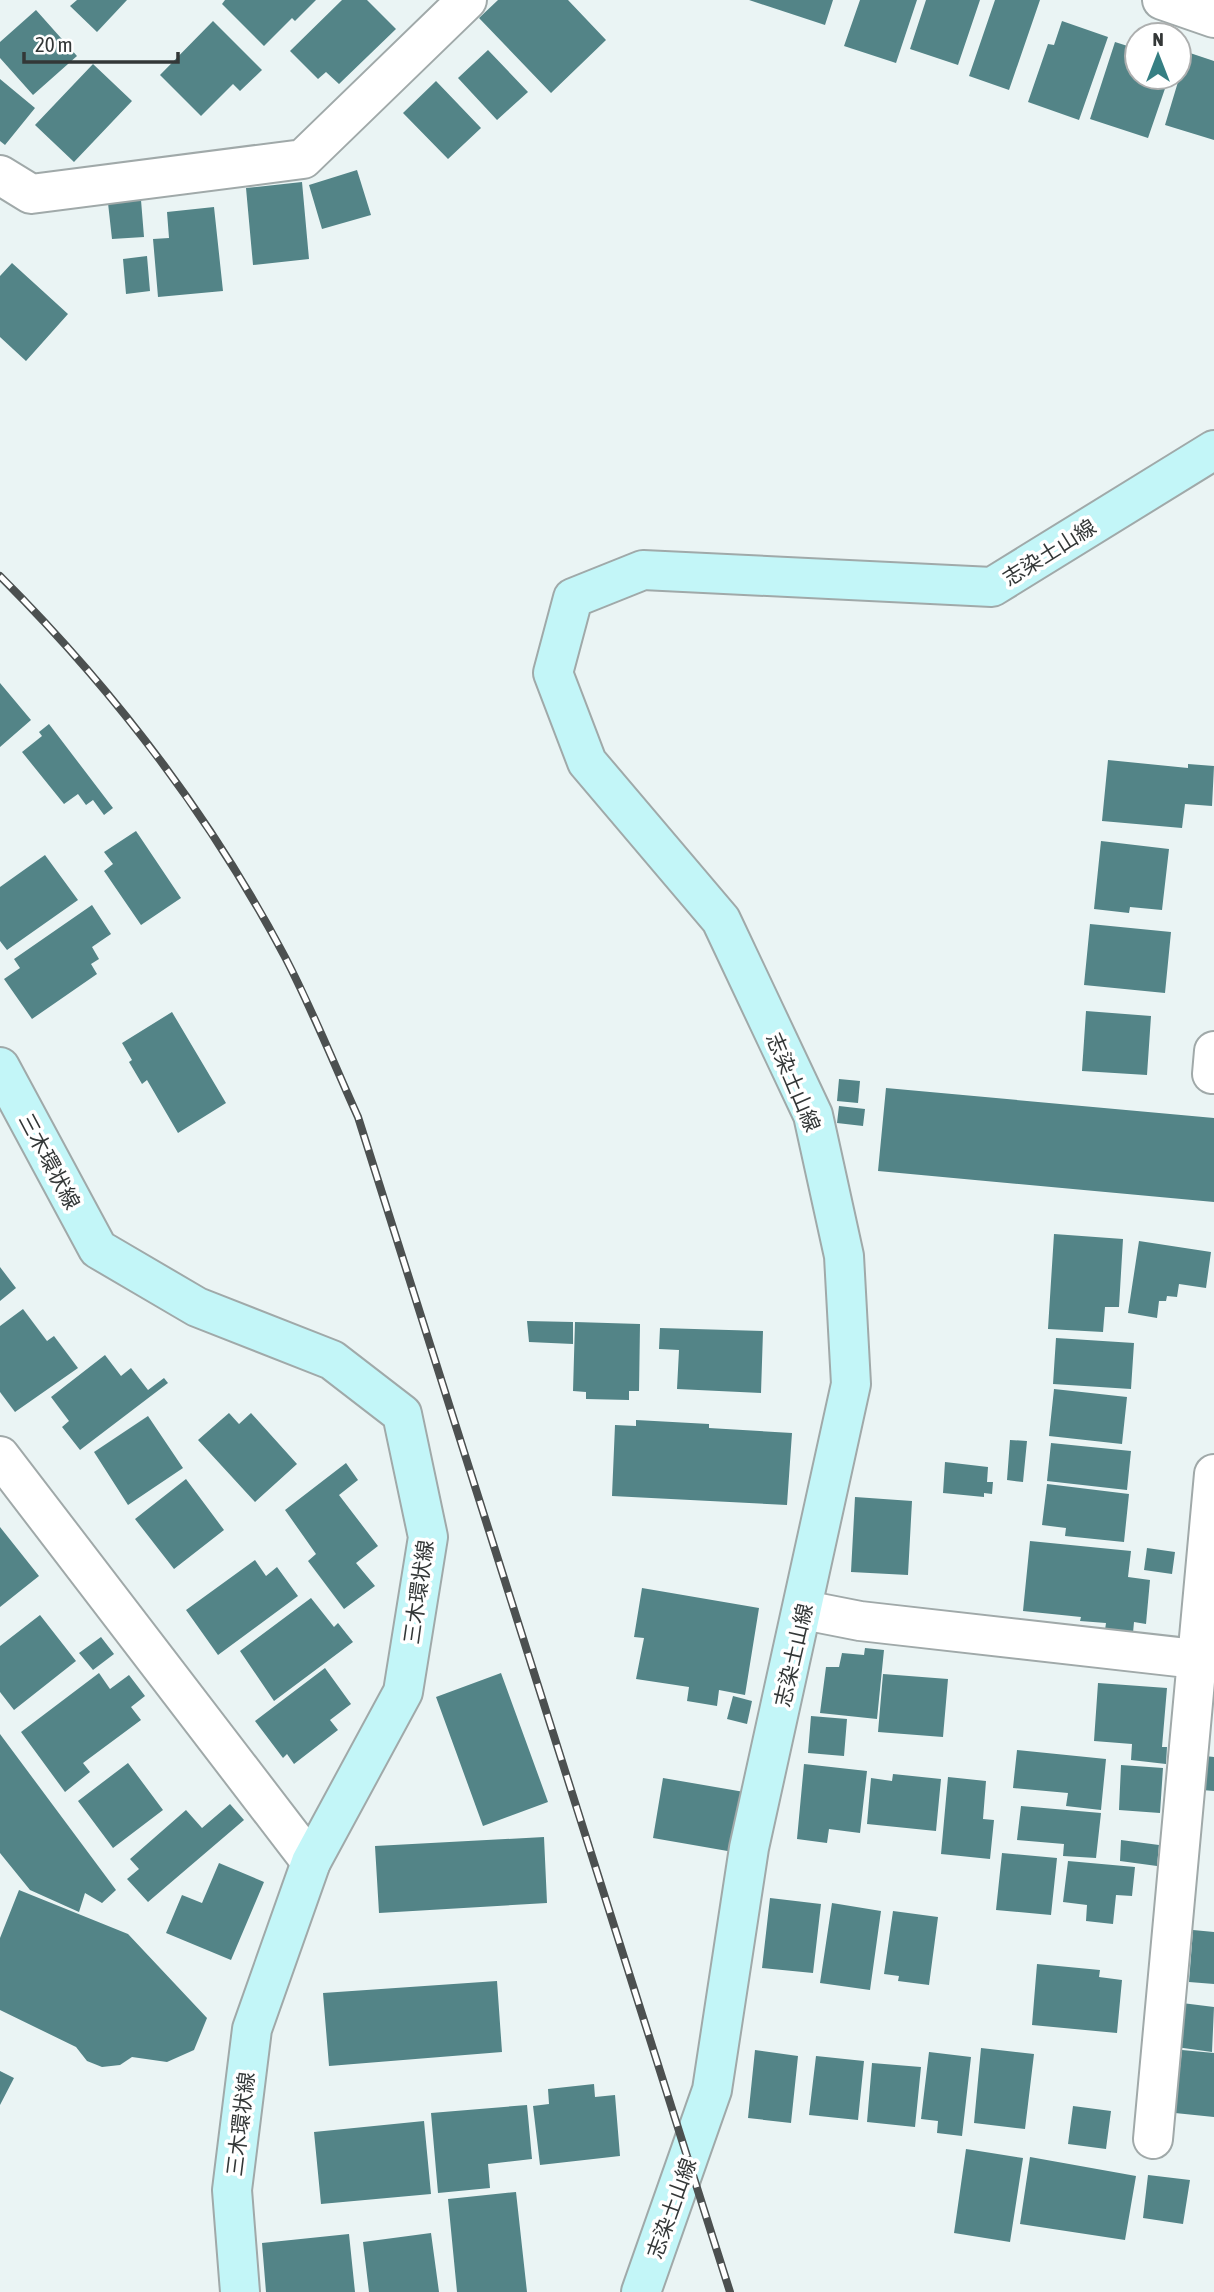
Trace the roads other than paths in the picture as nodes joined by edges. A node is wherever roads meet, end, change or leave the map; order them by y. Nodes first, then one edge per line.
1 (467, 0) edge
2 (1162, 0) edge
3 (1214, 18) edge
4 (0, 175) edge
5 (1214, 450) edge
6 (1214, 1051) edge
7 (0, 1068) edge
8 (1214, 1074) edge
9 (0, 1457) edge
10 (1214, 1474) edge
11 (804, 1610) junction
12 (1206, 1660) edge
13 (311, 1862) junction
14 (1153, 2139) dead end
15 (240, 2292) edge
16 (641, 2292) edge

1 - 4 street
2 - 3 street
5 - 11 main road, 志染土山線
6 - 8 street
7 - 13 main road, 三木環状線
9 - 13 street
10 - 12 street
11 - 12 street
11 - 16 main road, 志染土山線
12 - 14 street
13 - 15 main road, 三木環状線

